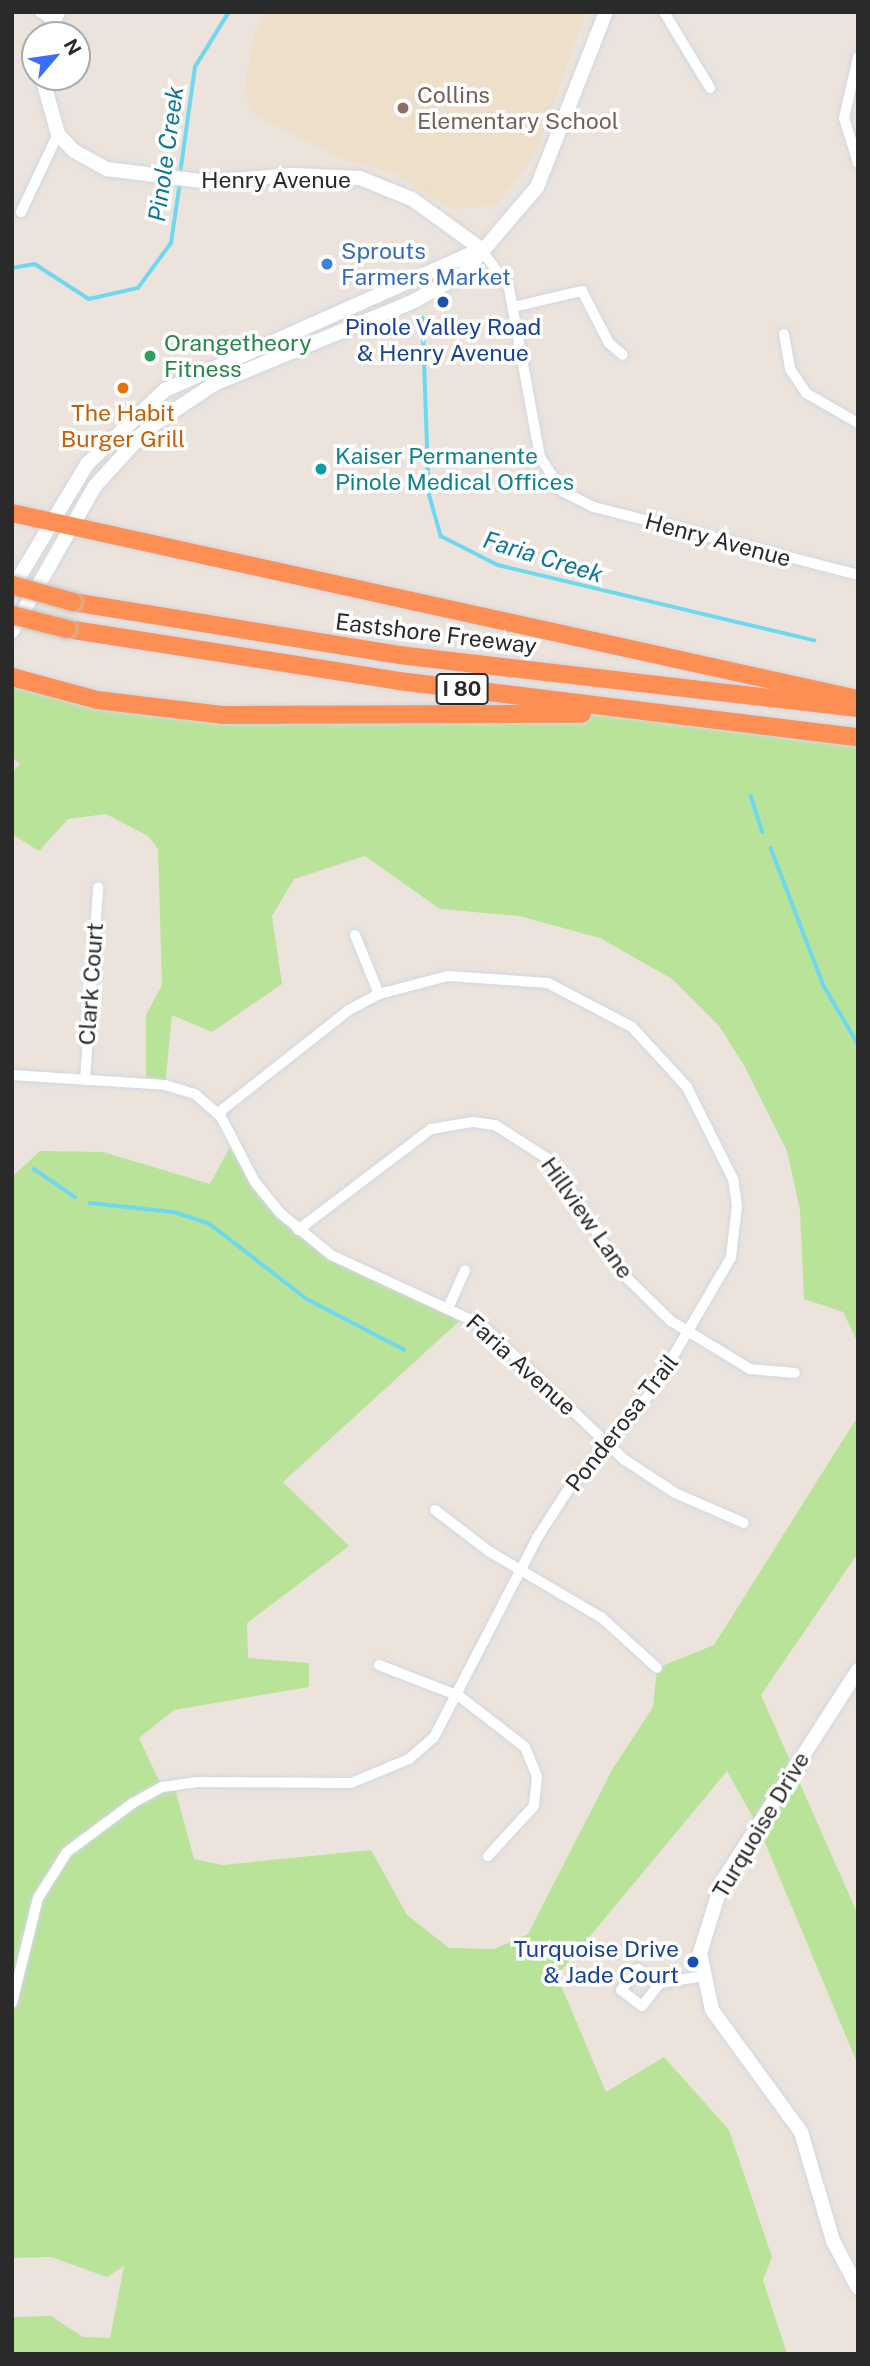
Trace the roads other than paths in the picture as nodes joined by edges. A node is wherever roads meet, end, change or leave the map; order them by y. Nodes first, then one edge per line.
1 (606, 12) edge
2 (664, 12) edge
3 (858, 57) edge
4 (710, 88) dead end
5 (46, 91) edge
6 (58, 134) junction
7 (858, 163) edge
8 (21, 212) dead end
9 (481, 249) junction
10 (513, 307) junction
11 (784, 334) dead end
12 (623, 355) dead end
13 (858, 423) edge
14 (12, 513) edge
15 (51, 521) junction
16 (73, 525) junction
17 (858, 575) edge
18 (12, 587) edge
19 (12, 615) edge
20 (12, 631) edge
21 (12, 677) edge
22 (858, 699) edge
23 (858, 708) edge
24 (700, 717) junction
25 (858, 737) edge
26 (98, 887) dead end
27 (355, 935) dead end
28 (379, 995) junction
29 (12, 1075) edge
30 (85, 1080) junction
31 (218, 1113) junction
32 (298, 1230) junction
33 (465, 1270) dead end
34 (449, 1306) junction
35 (690, 1334) junction
36 (795, 1373) dead end
37 (607, 1445) junction
38 (435, 1510) dead end
39 (744, 1523) dead end
40 (521, 1569) junction
41 (379, 1665) dead end
42 (657, 1668) dead end
43 (858, 1670) edge
44 (460, 1696) junction
45 (488, 1856) dead end
46 (703, 1976) junction
47 (660, 1983) dead end
48 (12, 2003) edge
49 (858, 2288) edge

1 - 9 main road
2 - 4 street
3 - 7 street
5 - 6 main road
6 - 8 street
6 - 9 main road, Henry Avenue
9 - 10 street, Henry Avenue
9 - 15 main road
9 - 16 main road
10 - 12 street
10 - 17 street, Henry Avenue
11 - 13 street
14 - 15 highway
15 - 16 highway
15 - 18 main road
16 - 20 main road
16 - 22 highway
18 - 23 highway, Eastshore Freeway / I 80, bridge
19 - 24 highway, I 80, bridge
21 - 24 highway
24 - 25 highway, I 80
26 - 30 street, Clark Court
27 - 28 street
28 - 31 street, Ponderosa Trail
28 - 35 street, Ponderosa Trail
29 - 30 street, Faria Avenue
30 - 31 street, Faria Avenue
31 - 32 street, Faria Avenue
32 - 34 street, Faria Avenue
32 - 35 street, Hillview Lane
33 - 34 street
34 - 37 street, Faria Avenue
35 - 36 street, Hillview Lane
35 - 37 street, Ponderosa Trail
37 - 39 street, Faria Avenue
37 - 40 street, Ponderosa Trail
38 - 40 street
40 - 42 street
40 - 44 street, Ponderosa Trail
41 - 44 street
43 - 46 main road, Turquoise Drive
44 - 45 street
44 - 48 street, Ponderosa Trail
46 - 47 street
46 - 49 main road, Turquoise Drive

